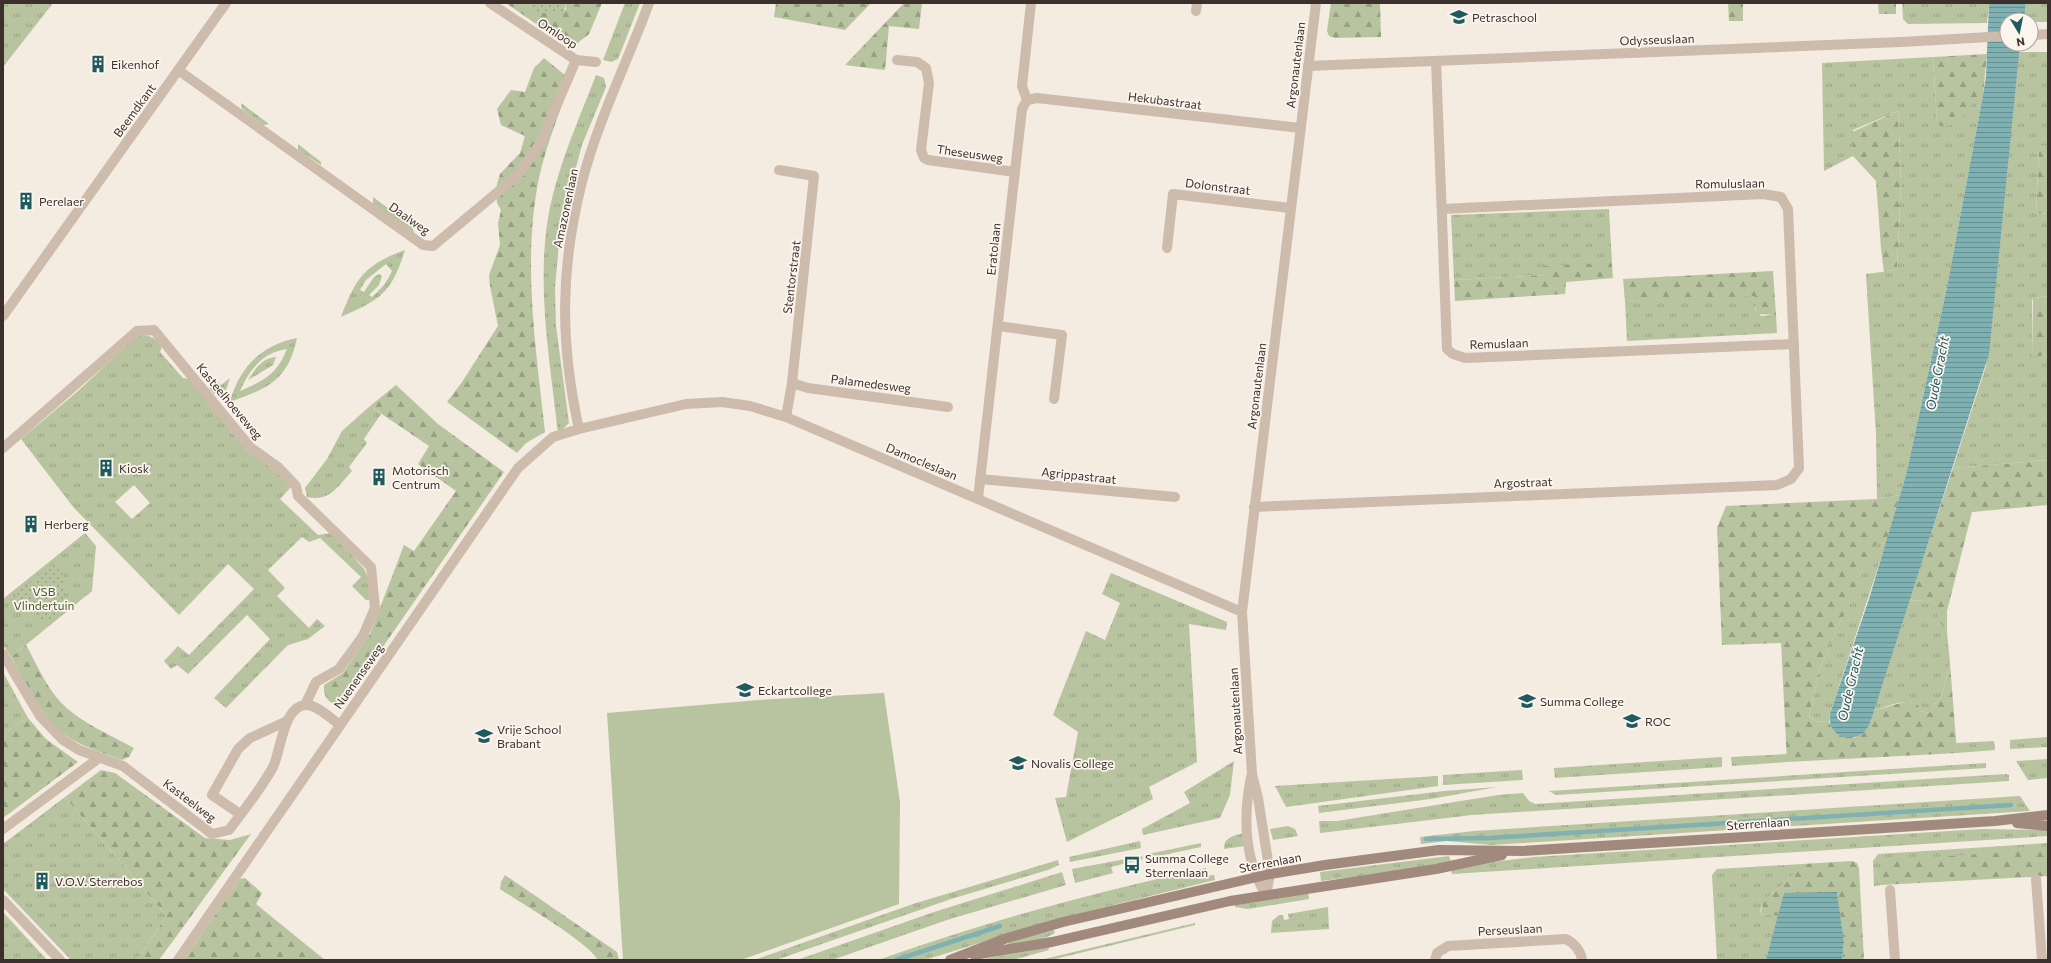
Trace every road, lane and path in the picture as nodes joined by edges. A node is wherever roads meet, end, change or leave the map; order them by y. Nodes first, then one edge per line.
1 (226, 3) edge
2 (490, 3) edge
3 (649, 3) edge
4 (1032, 3) edge
5 (1316, 3) edge
6 (1999, 36) edge
7 (576, 60) junction
8 (897, 60) dead end
9 (1436, 61) junction
10 (596, 62) dead end
11 (1308, 66) junction
12 (178, 70) junction
13 (1027, 100) junction
14 (1300, 128) junction
15 (780, 170) dead end
16 (1015, 172) junction
17 (1290, 208) junction
18 (1442, 209) junction
19 (1167, 248) dead end
20 (3, 316) edge
21 (998, 326) junction
22 (1794, 344) junction
23 (792, 383) junction
24 (1054, 399) dead end
25 (948, 407) dead end
26 (786, 417) junction
27 (579, 429) junction
28 (5, 442) edge
29 (980, 479) junction
30 (1791, 479) joint
31 (1175, 497) dead end
32 (978, 499) junction
33 (1254, 507) junction
34 (1242, 612) junction
35 (3, 654) edge
36 (305, 705) junction
37 (287, 721) junction
38 (340, 726) junction
39 (99, 758) junction
40 (1252, 774) junction
41 (240, 814) junction
42 (2048, 815) edge
43 (1995, 821) junction
44 (2048, 826) edge
45 (3, 829) edge
46 (1522, 851) junction
47 (1270, 874) junction
48 (1255, 877) junction
49 (2036, 879) dead end
50 (1890, 890) dead end
51 (1266, 895) junction
52 (3, 900) edge
53 (961, 956) junction
54 (60, 960) edge
55 (178, 960) edge
56 (950, 960) edge
57 (1435, 960) edge
58 (1582, 960) edge
59 (1895, 960) edge
60 (2042, 960) edge

1 - 12 street, Beemdkant
2 - 7 street, Omloop
3 - 27 street, Amazonenlaan
4 - 13 street
5 - 11 street, Argonautenlaan
6 - 9 street, Odysseuslaan
7 - 10 street, Omloop
7 - 12 street, Daalweg
8 - 16 street, Theseusweg
9 - 11 street, Odysseuslaan
9 - 18 street, Remuslaan
11 - 14 street, Argonautenlaan
12 - 20 street, Beemdkant
13 - 14 street, Hekubastraat
13 - 16 street, Eratolaan
14 - 17 street, Argonautenlaan
15 - 23 street, Stentorstraat
16 - 21 street, Eratolaan
17 - 19 street, Dolonstraat
17 - 33 street, Argonautenlaan
18 - 22 street, Romuluslaan
18 - 22 street, Remuslaan
21 - 24 street
21 - 29 street, Eratolaan
22 - 30 street, Romuluslaan
23 - 25 street, Palamedesweg
23 - 26 street, Stentorstraat
26 - 27 street, Damocleslaan
26 - 32 street, Damocleslaan
27 - 38 street, Nuenenseweg
28 - 36 street, Kasteelhoeveweg
29 - 31 street, Agrippastraat
29 - 32 street, Eratolaan
30 - 33 street, Argostraat
32 - 34 street, Damocleslaan
33 - 34 street, Argonautenlaan
34 - 40 street, Argonautenlaan
35 - 39 street, Kasteelweg
36 - 37 street, Kasteelweg
36 - 38 street
37 - 41 street, Kasteelweg
37 - 41 street
38 - 55 street, Nuenenseweg
39 - 41 street, Kasteelweg
39 - 45 street
40 - 47 street, Argonautenlaan
40 - 48 street, Argonautenlaan
42 - 43 main road, Sterrenlaan
43 - 44 main road, Sterrenlaan
43 - 46 main road, Sterrenlaan
46 - 47 main road, Sterrenlaan
46 - 51 main road, Sterrenlaan
47 - 48 main road, Sterrenlaan
47 - 51 street, Argonautenlaan
48 - 51 street, Argonautenlaan
48 - 53 main road, Sterrenlaan
49 - 60 street
50 - 59 street
51 - 53 main road, Sterrenlaan
52 - 54 street
53 - 56 main road, Sterrenlaan
57 - 58 street, Perseuslaan

